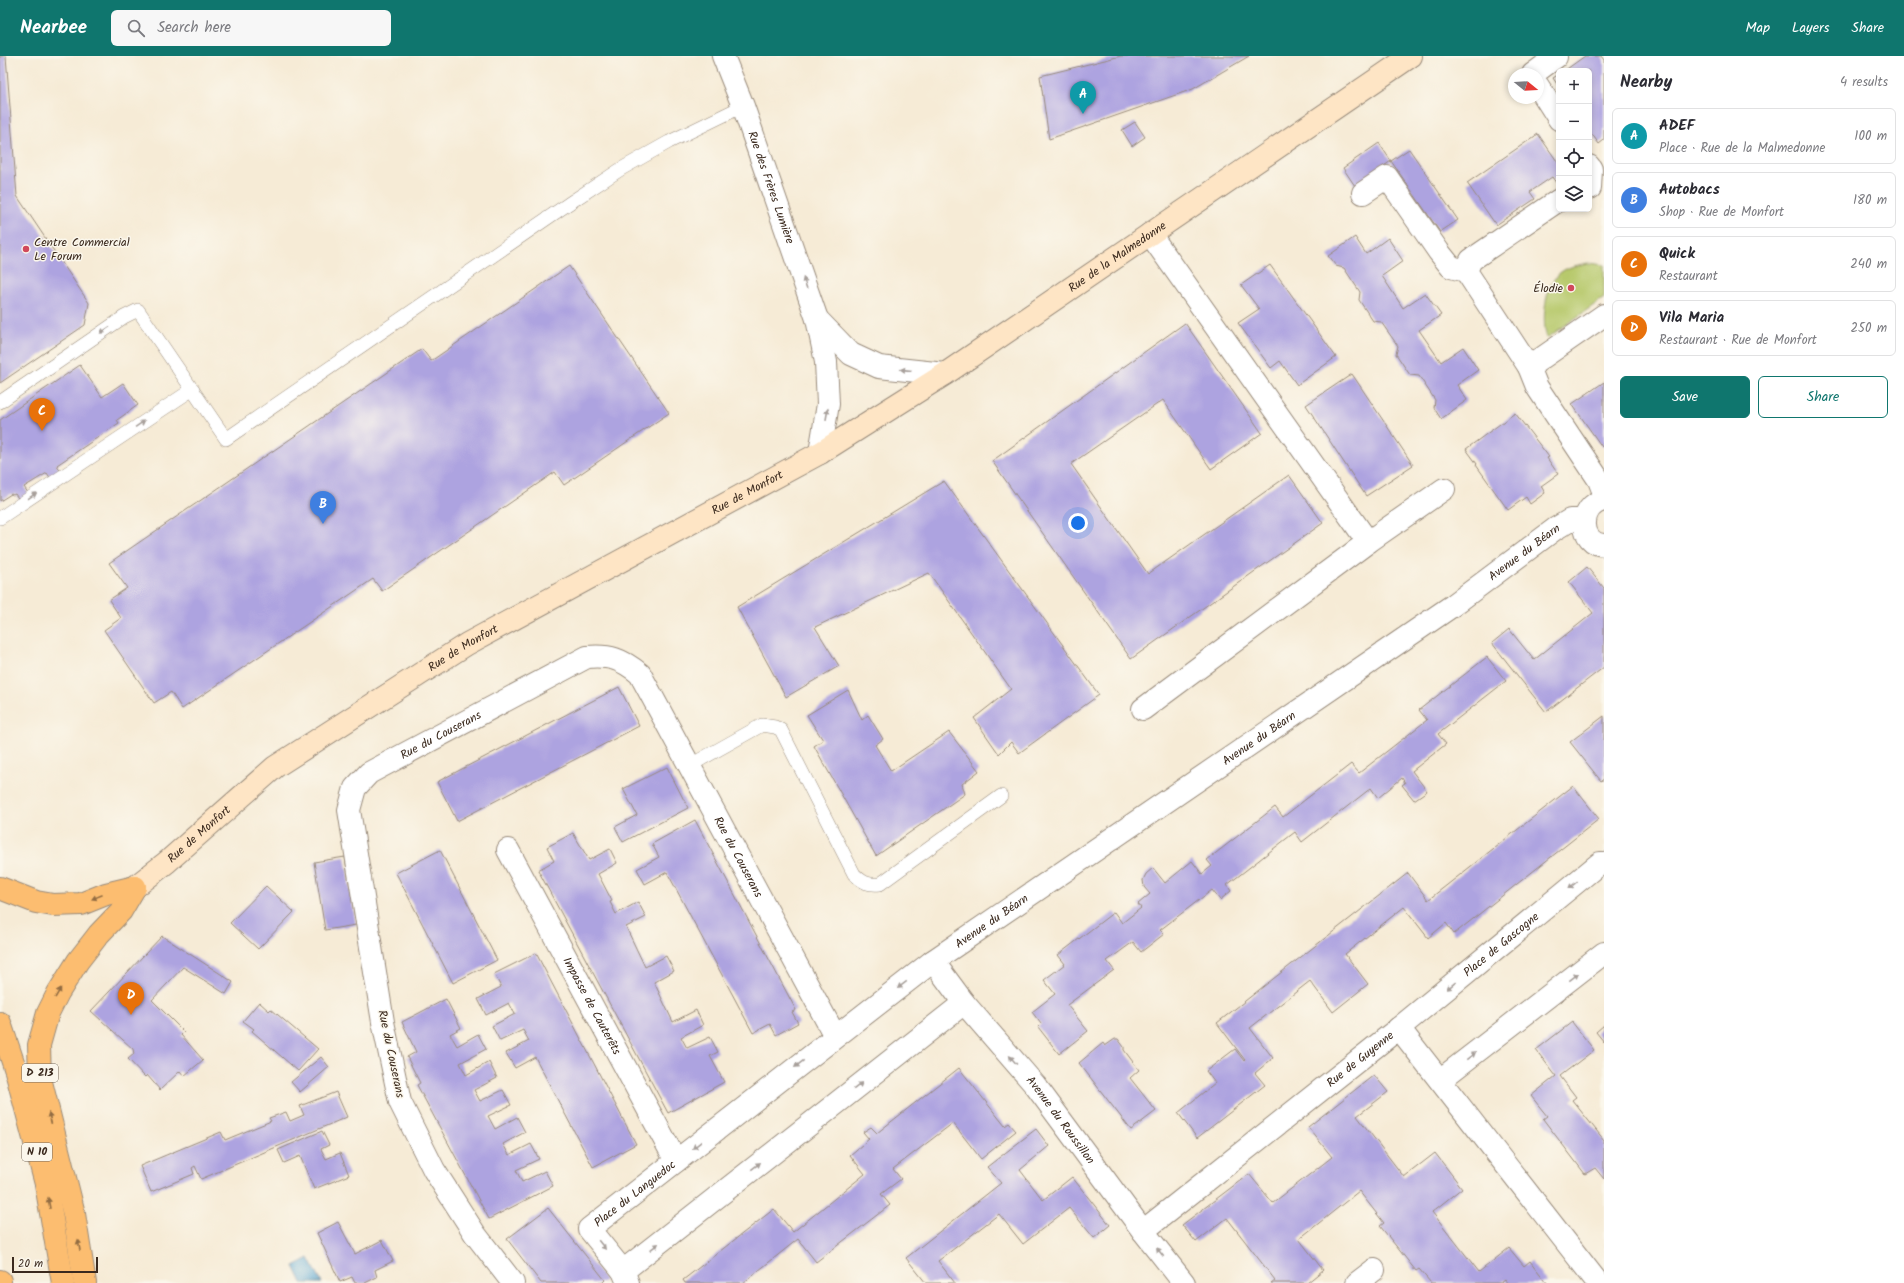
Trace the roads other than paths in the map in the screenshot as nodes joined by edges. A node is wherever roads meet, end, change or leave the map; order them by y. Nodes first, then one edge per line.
1 (724, 56) edge
2 (1410, 56) edge
3 (1556, 57) dead end
4 (1541, 68) edge
5 (1544, 95) edge
6 (743, 106) junction
7 (1556, 114) edge
8 (1592, 176) edge
9 (1594, 190) edge
10 (1363, 193) dead end
11 (1556, 202) edge
12 (1150, 234) junction
13 (1466, 271) junction
14 (1604, 315) edge
15 (817, 319) junction
16 (1529, 367) junction
17 (945, 374) junction
18 (193, 389) junction
19 (0, 402) edge
20 (820, 453) junction
21 (1444, 489) dead end
22 (1602, 491) edge
23 (0, 518) edge
24 (1585, 520) junction
25 (1368, 542) junction
26 (1603, 547) edge
27 (1143, 709) dead end
28 (689, 766) junction
29 (1001, 796) dead end
30 (508, 850) dead end
31 (1604, 863) edge
32 (135, 886) junction
33 (0, 888) edge
34 (1604, 953) edge
35 (933, 961) junction
36 (964, 1003) junction
37 (0, 1023) edge
38 (1399, 1028) junction
39 (835, 1036) junction
40 (1440, 1080) junction
41 (676, 1161) junction
42 (1143, 1231) junction
43 (625, 1277) edge
44 (1604, 1281) edge
45 (63, 1283) edge
46 (85, 1283) edge
47 (513, 1283) edge
48 (1184, 1283) edge
49 (1598, 1283) edge
50 (1602, 1283) edge

1 - 6 street, Rue des Frères Lumière
2 - 12 street, Rue de la Malmedonne / D 213
3 - 4 street
5 - 7 street
15 -> 6 street, Rue des Frères Lumière
6 - 18 lane
8 - 9 street
10 - 13 street
11 - 13 street
12 - 17 street, Rue de la Malmedonne / D 213
12 - 25 street
13 - 16 street
14 - 16 street
17 -> 15 street, Rue des Frères Lumière
20 -> 15 street, Rue des Frères Lumière
16 - 22 street
17 - 20 street, Rue de la Malmedonne / D 213
18 -> 19 lane
23 -> 18 lane
20 - 32 street, Rue de Monfort / D 213
21 - 25 street
22 - 24 street
24 - 26 street
24 - 35 street, Avenue du Béarn
25 - 27 street
28 - 29 lane
28 - 39 street, Rue du Couserans
28 - 47 street, Rue du Couserans
30 - 41 street, Impasse de Cauterêts
31 -> 38 street, Place de Gascogne
32 -> 33 main road, D 213
46 -> 32 main road, D 213
40 -> 34 street
35 - 36 street, Avenue du Roussillon
35 -> 39 street, Place du Languedoc
42 -> 36 street, Avenue du Roussillon
43 -> 36 street, Place du Languedoc
45 -> 37 main road, N 10
38 - 40 street, Rue de Guyenne
38 - 42 street, Rue de Guyenne
39 -> 41 street, Place du Languedoc
40 - 49 street, Rue de Guyenne
41 -> 43 street, Place du Languedoc
48 -> 42 street, Avenue du Roussillon
44 - 50 street

